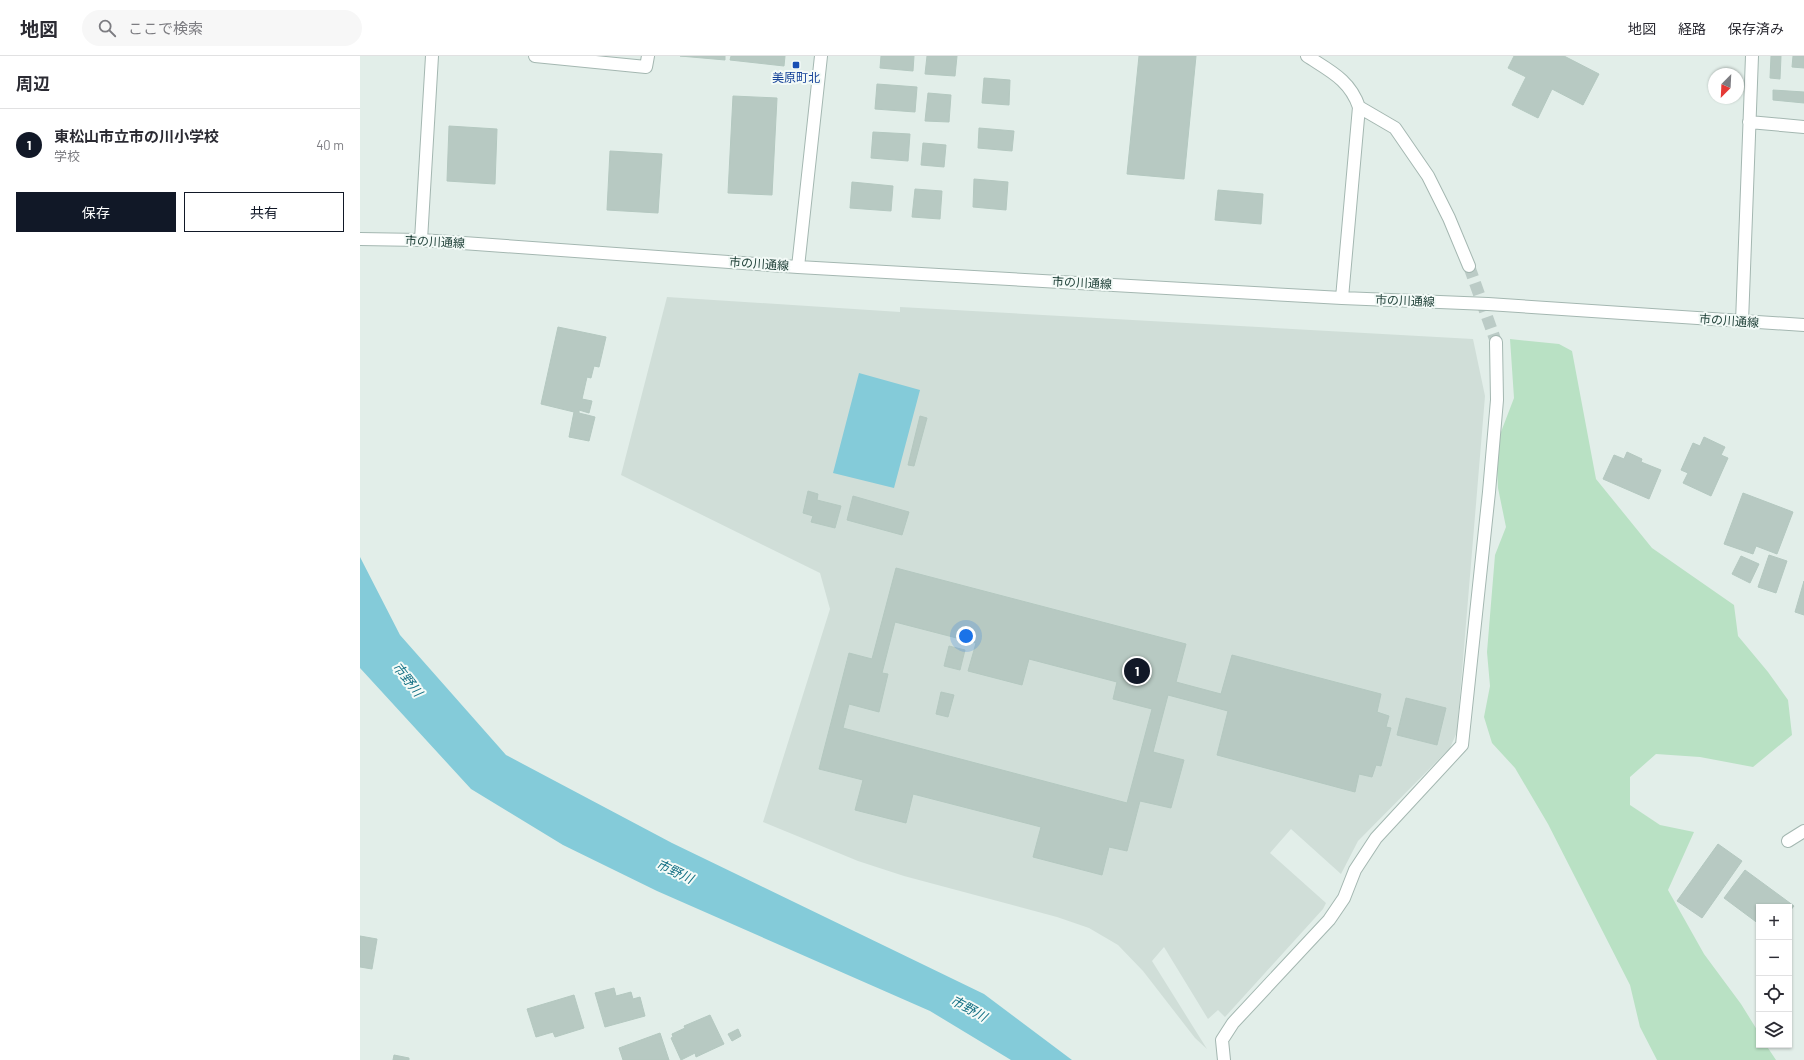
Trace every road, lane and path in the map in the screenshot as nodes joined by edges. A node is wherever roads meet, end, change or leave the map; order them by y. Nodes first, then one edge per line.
1 (432, 56) edge
2 (535, 56) edge
3 (648, 56) edge
4 (821, 56) edge
5 (1307, 56) edge
6 (1752, 56) edge
7 (1359, 107) junction
8 (1749, 122) junction
9 (1804, 127) edge
10 (360, 239) edge
11 (421, 240) junction
12 (798, 266) junction
13 (1469, 266) tunnel mouth
14 (1342, 298) junction
15 (1742, 322) junction
16 (1804, 325) edge
17 (1496, 342) tunnel mouth
18 (1804, 831) edge
19 (1788, 841) dead end
20 (1224, 1060) edge

1 - 11 street
2 - 3 street
4 - 12 street
5 - 7 street
6 - 8 street
7 - 13 street
7 - 14 street
8 - 9 street
8 - 15 street
10 - 11 street, 市の川通線
11 - 12 street, 市の川通線
12 - 14 street, 市の川通線
14 - 15 street, 市の川通線
15 - 16 street, 市の川通線
17 - 20 street
18 - 19 street

